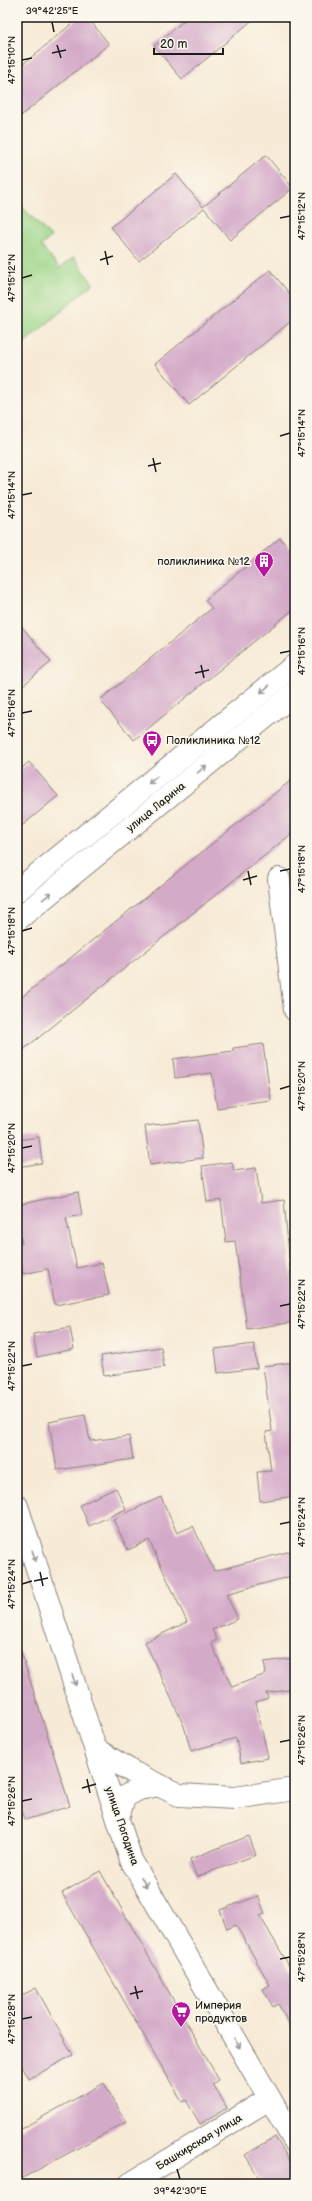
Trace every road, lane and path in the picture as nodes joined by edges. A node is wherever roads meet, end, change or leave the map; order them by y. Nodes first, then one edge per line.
1 (295, 665) edge
2 (295, 693) edge
3 (279, 879) dead end
4 (17, 892) edge
5 (17, 920) edge
6 (295, 1010) edge
7 (17, 1506) edge
8 (97, 1750) junction
9 (159, 1785) junction
10 (295, 1789) edge
11 (118, 1818) junction
12 (269, 2099) junction
13 (295, 2142) edge
14 (130, 2184) edge

1 -> 4 street, улица Ларина
5 -> 2 street, улица Ларина
3 - 6 street
7 -> 8 street, улица Погодина
8 - 9 street
8 - 11 street, улица Погодина
9 - 10 street
9 - 11 street
11 -> 12 street, улица Погодина
12 - 13 street, улица Погодина
12 - 14 street, Башкирская улица

